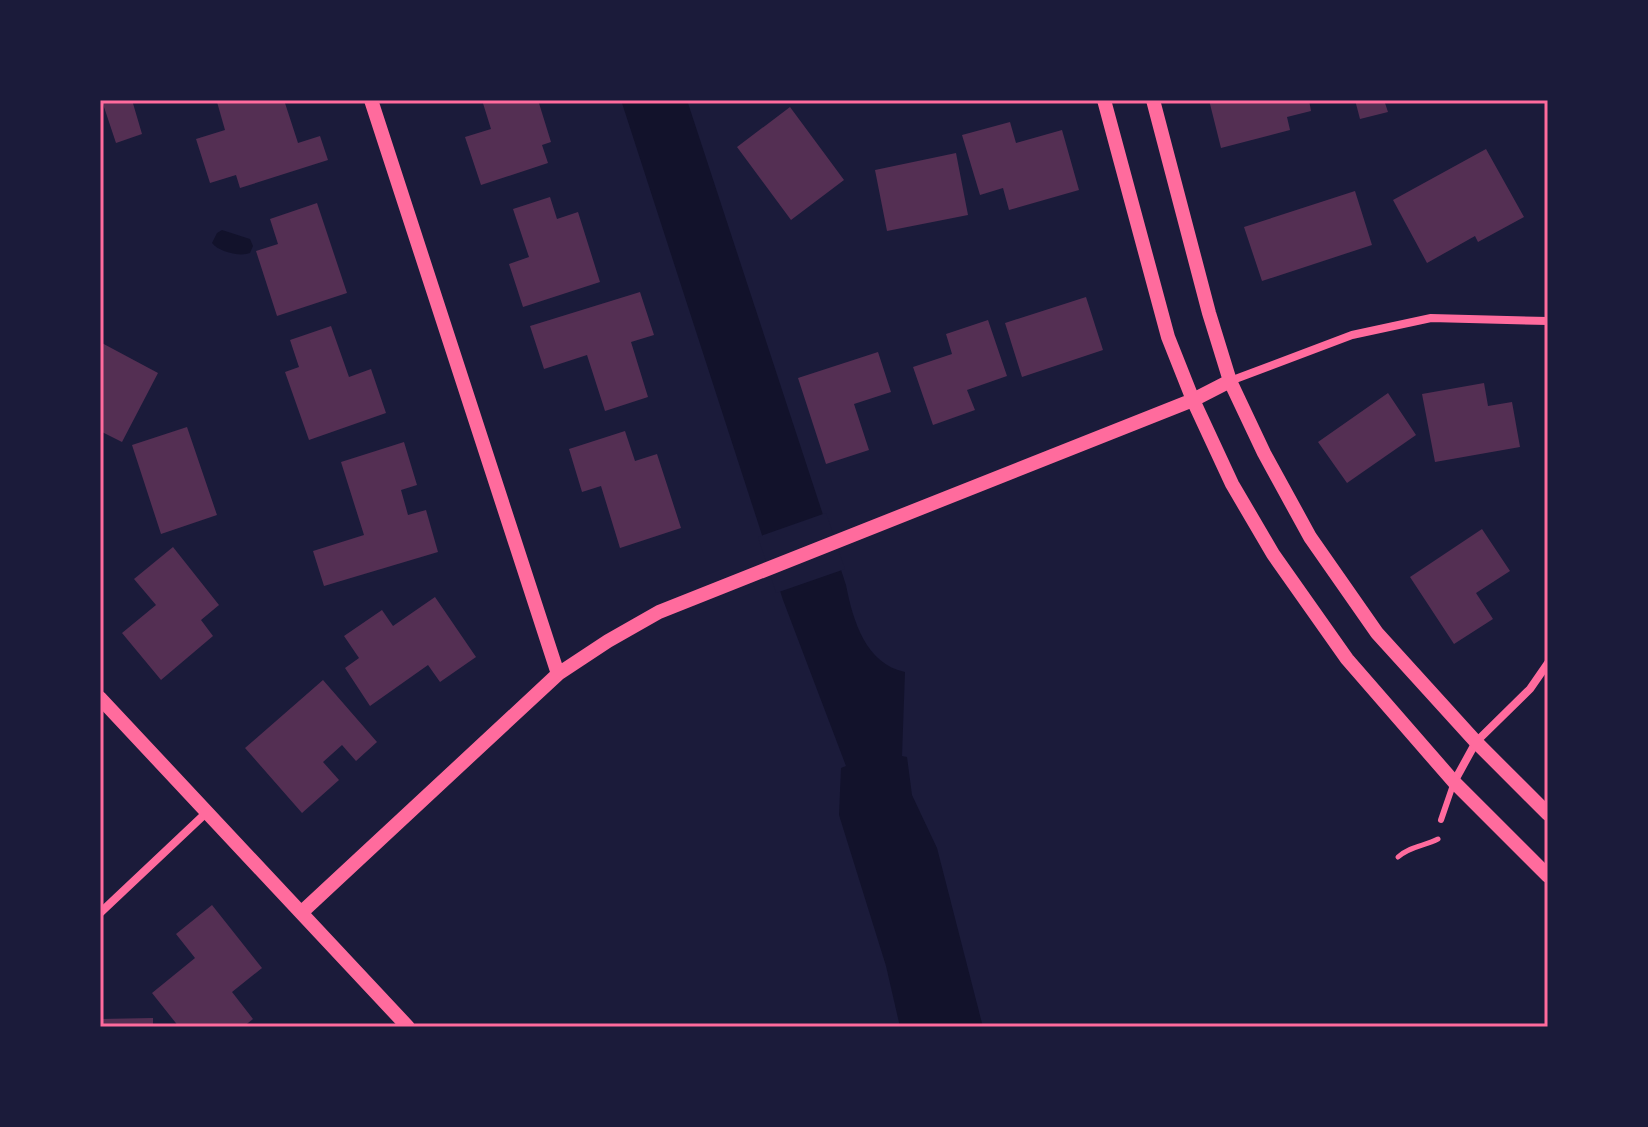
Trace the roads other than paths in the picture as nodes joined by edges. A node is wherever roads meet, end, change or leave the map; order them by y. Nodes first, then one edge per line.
1 (371, 100) edge
2 (1104, 100) edge
3 (1153, 100) edge
4 (1548, 321) edge
5 (1230, 381) junction
6 (1193, 400) junction
7 (1548, 663) edge
8 (558, 674) junction
9 (100, 698) edge
10 (1476, 742) junction
11 (1454, 782) junction
12 (206, 813) junction
13 (1548, 814) edge
14 (1441, 820) dead end
15 (1548, 876) edge
16 (302, 912) junction
17 (100, 913) edge
18 (408, 1027) edge

1 - 8 street
2 - 6 street
3 - 5 street
4 - 5 street
5 - 6 street
5 - 10 street
6 - 8 street
6 - 11 street
7 - 10 street
8 - 16 street
9 - 12 street
10 - 11 street
10 - 13 street
11 - 14 lane
11 - 15 street
12 - 16 street
12 - 17 street
16 - 18 street

